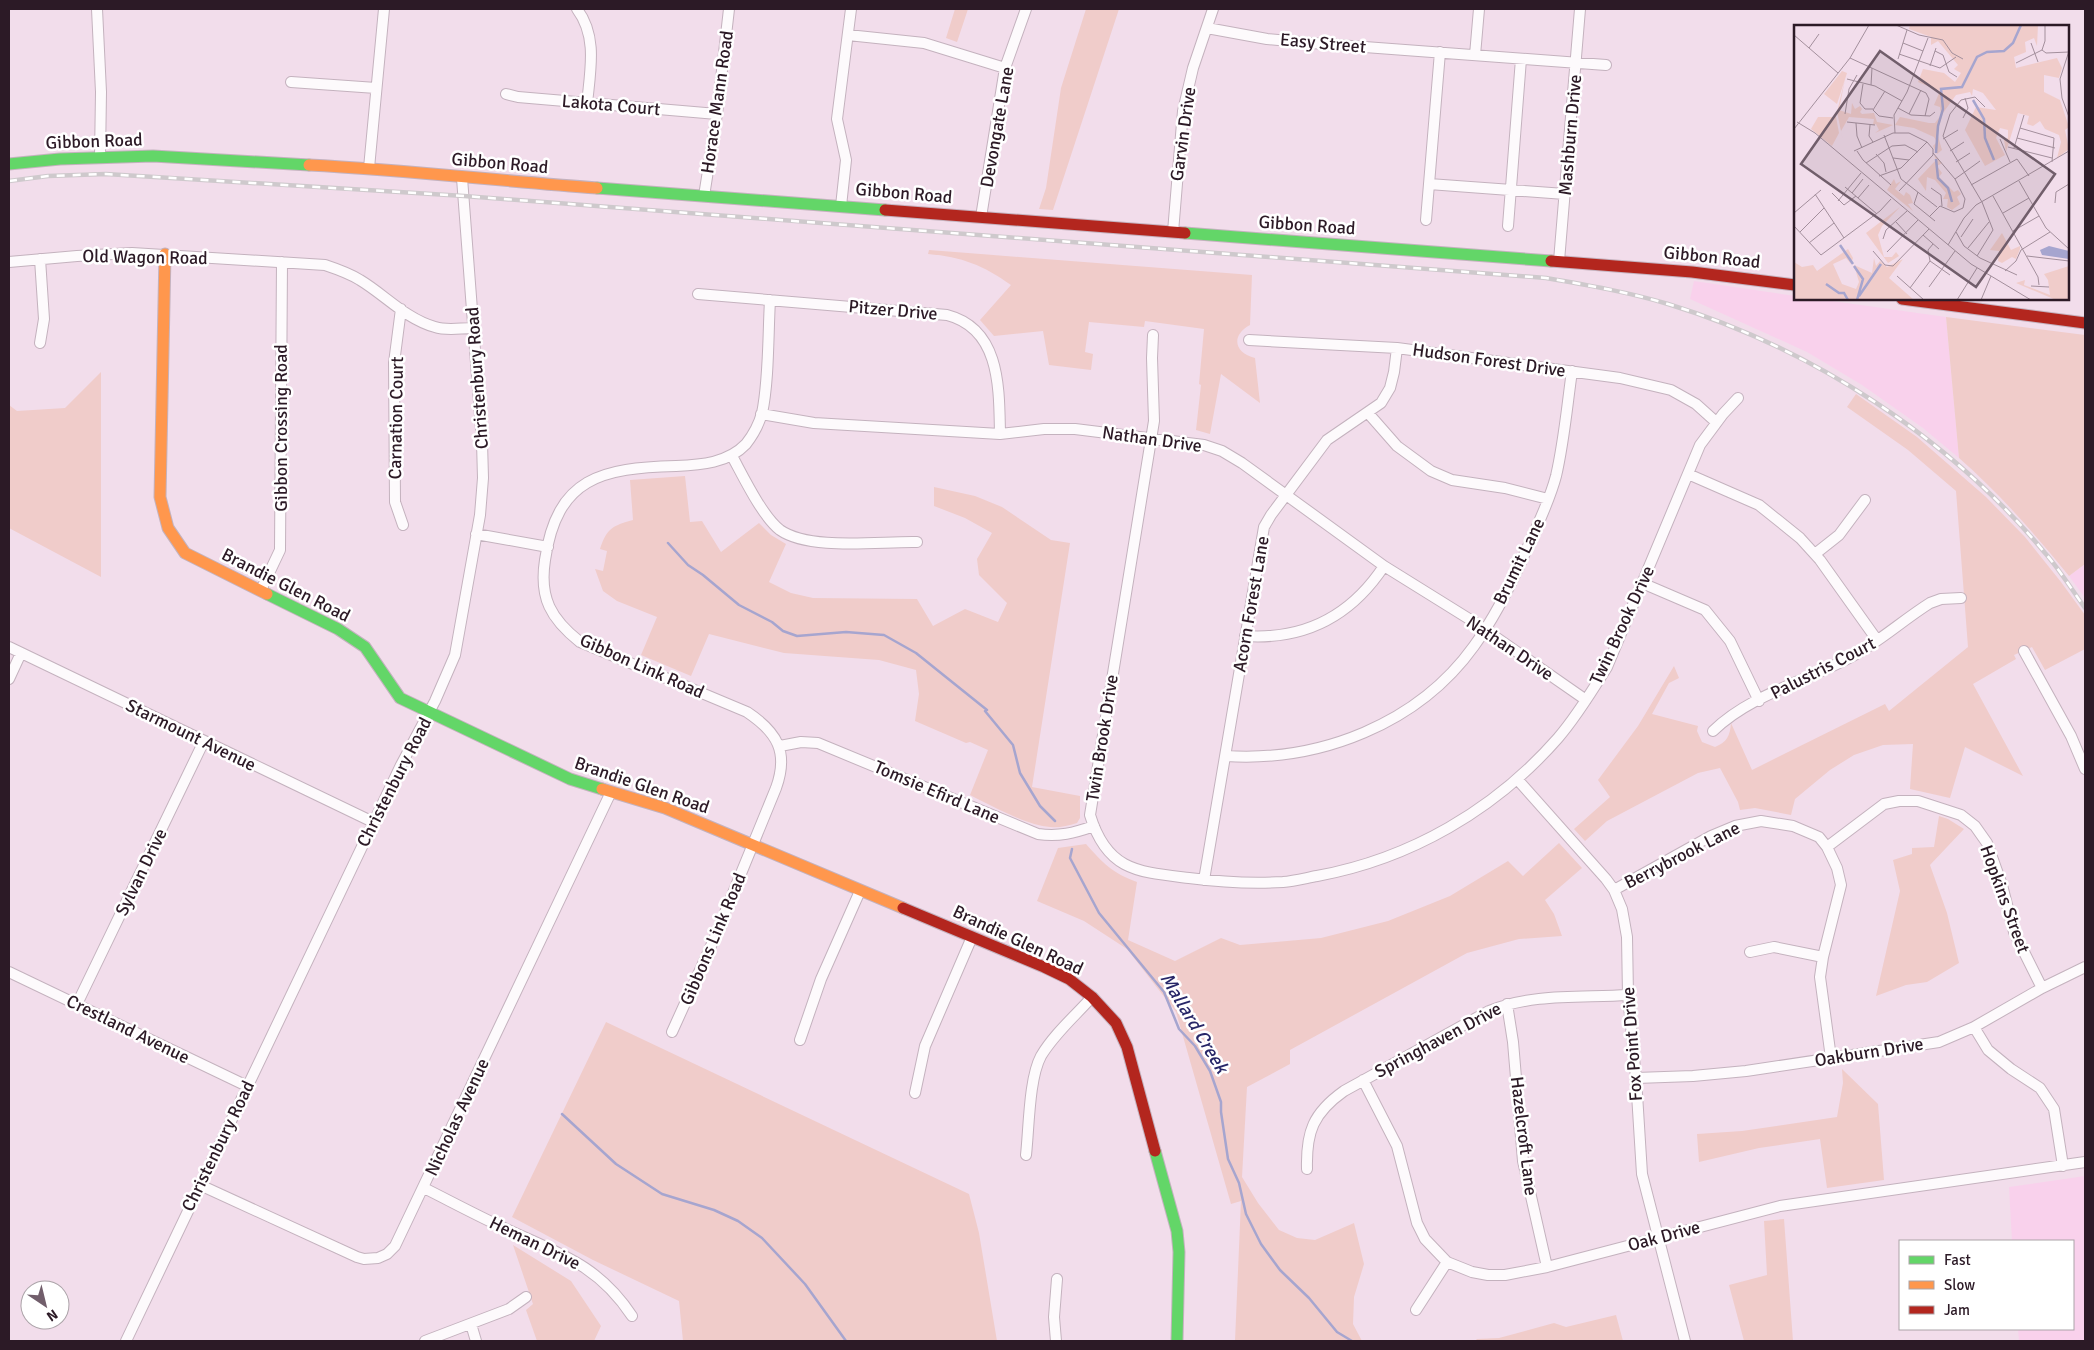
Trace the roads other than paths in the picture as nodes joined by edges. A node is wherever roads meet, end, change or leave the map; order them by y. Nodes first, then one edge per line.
1 (97, 9) edge
2 (384, 9) edge
3 (577, 9) edge
4 (729, 9) edge
5 (851, 9) edge
6 (1026, 9) edge
7 (1213, 9) edge
8 (1479, 9) edge
9 (1580, 9) edge
10 (1207, 28) junction
11 (848, 35) junction
12 (1440, 52) junction
13 (1475, 55) junction
14 (1521, 59) junction
15 (1576, 64) junction
16 (1606, 65) dead end
17 (1005, 68) junction
18 (291, 82) dead end
19 (376, 88) junction
20 (506, 94) dead end
21 (587, 104) junction
22 (716, 114) junction
23 (100, 157) junction
24 (9, 164) edge
25 (369, 168) junction
26 (462, 178) junction
27 (1429, 184) junction
28 (1511, 190) junction
29 (1565, 194) junction
30 (704, 196) junction
31 (841, 206) junction
32 (981, 217) junction
33 (1426, 220) dead end
34 (1508, 226) dead end
35 (1172, 232) junction
36 (165, 254) junction
37 (40, 259) junction
38 (1559, 261) junction
39 (9, 262) edge
40 (282, 262) junction
41 (1794, 285) edge
42 (698, 294) dead end
43 (770, 300) junction
44 (1910, 300) edge
45 (401, 310) junction
46 (2085, 323) edge
47 (473, 328) junction
48 (1153, 335) dead end
49 (1249, 340) dead end
50 (40, 343) dead end
51 (1397, 348) junction
52 (1572, 371) junction
53 (1738, 398) dead end
54 (1368, 413) junction
55 (762, 414) junction
56 (1716, 422) junction
57 (1000, 434) junction
58 (1151, 438) junction
59 (732, 456) junction
60 (1688, 474) junction
61 (1286, 495) junction
62 (1548, 499) junction
63 (1865, 500) dead end
64 (402, 525) dead end
65 (476, 534) junction
66 (917, 542) dead end
67 (548, 547) junction
68 (1815, 554) junction
69 (1384, 566) junction
70 (1642, 583) junction
71 (261, 590) junction
72 (1961, 598) dead end
73 (1485, 630) junction
74 (1245, 636) junction
75 (1877, 640) junction
76 (9, 646) edge
77 (2024, 651) dead end
78 (21, 653) junction
79 (9, 679) edge
80 (1586, 700) junction
81 (1759, 700) junction
82 (428, 713) junction
83 (1713, 731) dead end
84 (204, 741) junction
85 (780, 746) junction
86 (1226, 756) junction
87 (2085, 769) edge
88 (1517, 779) junction
89 (610, 792) junction
90 (373, 822) junction
91 (1094, 826) junction
92 (752, 846) junction
93 (1827, 847) junction
94 (1204, 880) junction
95 (860, 890) junction
96 (1614, 890) junction
97 (972, 937) junction
98 (1750, 952) dead end
99 (1823, 957) junction
100 (2085, 967) edge
101 (9, 972) edge
102 (2042, 988) junction
103 (1628, 995) junction
104 (1092, 997) junction
105 (77, 1004) junction
106 (1507, 1004) junction
107 (1974, 1027) junction
108 (672, 1032) dead end
109 (800, 1040) dead end
110 (1831, 1058) junction
111 (1636, 1078) junction
112 (1363, 1080) junction
113 (247, 1086) junction
114 (915, 1093) dead end
115 (1026, 1155) dead end
116 (2085, 1162) edge
117 (2063, 1166) junction
118 (1307, 1169) dead end
119 (200, 1185) junction
120 (424, 1188) junction
121 (1657, 1237) junction
122 (1447, 1262) junction
123 (1547, 1267) junction
124 (1057, 1279) dead end
125 (526, 1297) dead end
126 (1416, 1310) dead end
127 (632, 1316) dead end
128 (471, 1324) junction
129 (126, 1341) edge
130 (425, 1341) edge
131 (476, 1341) edge
132 (1056, 1341) edge
133 (1177, 1341) edge
134 (1685, 1341) edge

1 - 23 street
2 - 19 street
3 - 21 street
4 - 22 street, Horace Mann Road
5 - 11 street
6 - 17 street, Devongate Lane
7 - 10 street, Garvin Drive
8 - 13 street
9 - 15 street, Mashburn Drive
10 - 12 street, Easy Street
10 - 35 street, Garvin Drive
11 - 17 street
11 - 31 street
12 - 13 street, Easy Street
12 - 27 street
13 - 14 street, Easy Street
14 - 15 street, Easy Street
14 - 28 street
15 - 16 street, Easy Street
15 - 29 street, Mashburn Drive
17 - 32 street, Devongate Lane
18 - 19 street
19 - 25 street
20 - 21 street, Lakota Court
21 - 22 street, Lakota Court
22 - 30 street, Horace Mann Road
23 - 24 main road, Gibbon Road
23 - 25 main road, Gibbon Road
25 - 26 main road, Gibbon Road
26 - 30 main road, Gibbon Road
26 - 47 street, Christenbury Road
27 - 28 street
27 - 33 street
28 - 29 street
28 - 34 street
29 - 38 street, Mashburn Drive
30 - 31 main road, Gibbon Road
31 - 32 main road, Gibbon Road
32 - 35 main road, Gibbon Road
35 - 38 main road, Gibbon Road
36 - 37 street, Old Wagon Road
36 - 40 street, Old Wagon Road
36 - 71 main road, Brandie Glen Road
37 - 39 street, Old Wagon Road
37 - 50 street
38 - 41 main road, Gibbon Road
40 - 45 street, Old Wagon Road
40 - 71 street, Gibbon Crossing Road
42 - 43 street, Pitzer Drive
43 - 55 street, Gibbon Link Road
43 - 57 street, Pitzer Drive
44 - 46 main road
45 - 47 street, Old Wagon Road
45 - 64 street, Carnation Court
47 - 65 street, Christenbury Road
48 - 58 street, Twin Brook Drive
49 - 51 street, Hudson Forest Drive
51 - 52 street, Hudson Forest Drive
51 - 54 street, Acorn Forest Lane
52 - 56 street, Hudson Forest Drive
52 - 62 street, Brumit Lane
53 - 56 street, Twin Brook Drive
54 - 61 street, Acorn Forest Lane
54 - 62 street
55 - 57 street, Nathan Drive
55 - 59 street, Gibbon Link Road
56 - 60 street, Twin Brook Drive
57 - 58 street, Nathan Drive
58 - 61 street, Nathan Drive
58 - 91 street, Twin Brook Drive
59 - 66 street
59 - 67 street, Gibbon Link Road
60 - 68 street
60 - 70 street, Twin Brook Drive
61 - 69 street, Nathan Drive
61 - 74 street, Acorn Forest Lane
62 - 73 street, Brumit Lane
63 - 68 street
65 - 67 street
65 - 82 street, Christenbury Road
67 - 85 street, Gibbon Link Road
68 - 75 street
69 - 73 street, Nathan Drive
69 - 74 street
70 - 80 street, Twin Brook Drive
70 - 81 street
71 - 82 main road, Brandie Glen Road
72 - 75 street, Palustris Court
73 - 80 street, Nathan Drive
73 - 86 street, Brumit Lane
74 - 86 street, Acorn Forest Lane
75 - 81 street, Palustris Court
76 - 78 street, Starmount Avenue
77 - 87 street
78 - 79 street
78 - 84 street, Starmount Avenue
80 - 88 street, Twin Brook Drive
81 - 83 street, Palustris Court
82 - 89 main road, Brandie Glen Road
82 - 90 street, Christenbury Road
84 - 90 street, Starmount Avenue
84 - 105 street, Sylvan Drive
85 - 91 street, Tomsie Efird Lane
85 - 92 street
86 - 94 street, Acorn Forest Lane
88 - 94 street, Twin Brook Drive
88 - 96 street, Fox Point Drive
89 - 92 main road, Brandie Glen Road
89 - 120 street, Nicholas Avenue
90 - 113 street, Christenbury Road
91 - 94 street, Twin Brook Drive
92 - 95 main road, Brandie Glen Road
92 - 108 street, Gibbons Link Road
93 - 96 street, Berrybrook Lane
93 - 99 street, Berrybrook Lane
93 - 102 street, Hopkins Street
95 - 97 main road, Brandie Glen Road
95 - 109 street
96 - 103 street, Fox Point Drive
97 - 104 main road, Brandie Glen Road
97 - 114 street
98 - 99 street
99 - 110 street, Berrybrook Lane
100 - 102 street, Oakburn Drive
101 - 105 street, Crestland Avenue
102 - 107 street, Oakburn Drive
103 - 106 street, Springhaven Drive
103 - 111 street, Fox Point Drive
104 - 115 street
104 - 133 main road, Brandie Glen Road
105 - 113 street, Crestland Avenue
106 - 112 street, Springhaven Drive
106 - 123 street, Hazelcroft Lane
107 - 110 street, Oakburn Drive
107 - 117 street
110 - 111 street, Oakburn Drive
111 - 121 street, Fox Point Drive
112 - 118 street, Springhaven Drive
112 - 122 street, Oak Drive
113 - 119 street, Christenbury Road
116 - 117 street, Oak Drive
117 - 121 street, Oak Drive
119 - 120 street, Nicholas Avenue
119 - 129 street, Christenbury Road
120 - 127 street, Heman Drive
121 - 123 street, Oak Drive
121 - 134 street, Fox Point Drive
122 - 123 street, Oak Drive
122 - 126 street
124 - 132 street
125 - 128 street
128 - 130 street
128 - 131 street

